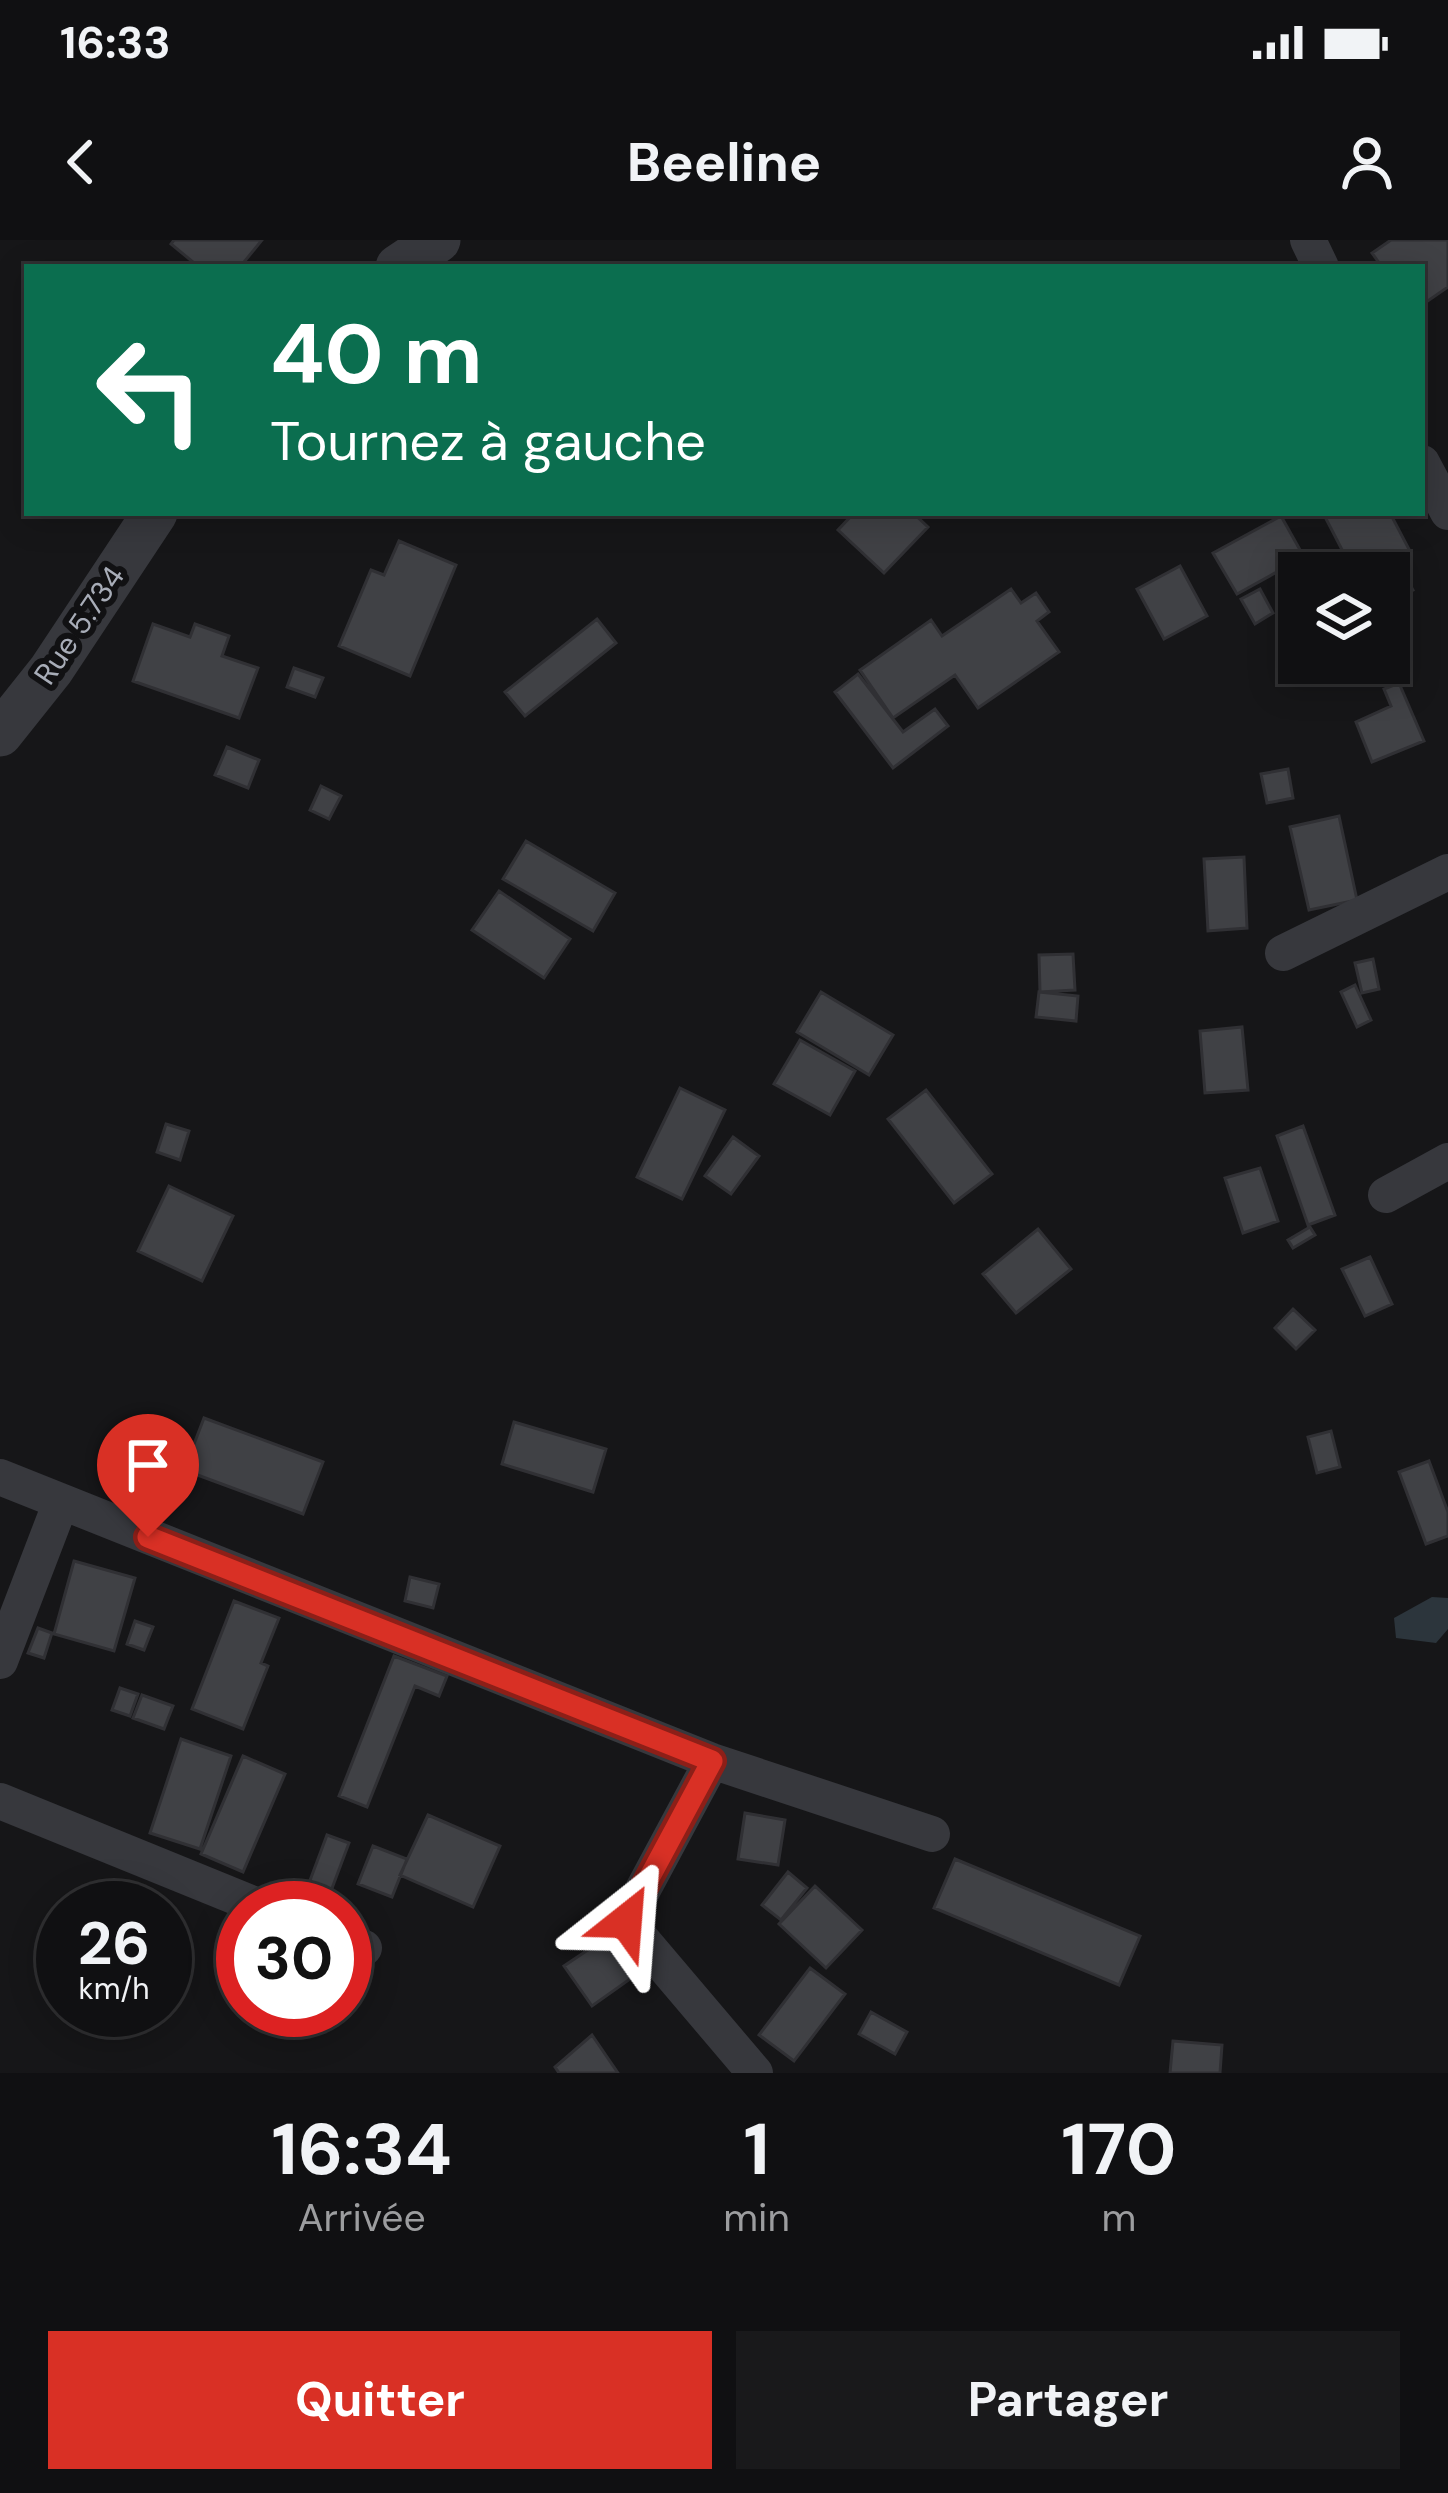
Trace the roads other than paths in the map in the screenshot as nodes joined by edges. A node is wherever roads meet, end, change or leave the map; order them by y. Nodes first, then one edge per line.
1 (438, 240) edge
2 (402, 264) edge
3 (1425, 469) edge
4 (1448, 512) edge
5 (152, 516) edge
6 (0, 734) edge
7 (1448, 872) edge
8 (1283, 953) dead end
9 (1448, 1161) edge
10 (1386, 1195) dead end
11 (0, 1477) edge
12 (61, 1502) junction
13 (0, 1661) edge
14 (712, 1761) junction
15 (0, 1801) edge
16 (932, 1834) dead end
17 (216, 1889) edge
18 (755, 2073) edge

1 - 2 street
3 - 4 street
5 - 6 street, Rue 5.734
7 - 8 street
9 - 10 street
11 - 12 street
12 - 13 street
12 - 14 street
14 - 16 street
14 - 18 street
15 - 17 street

